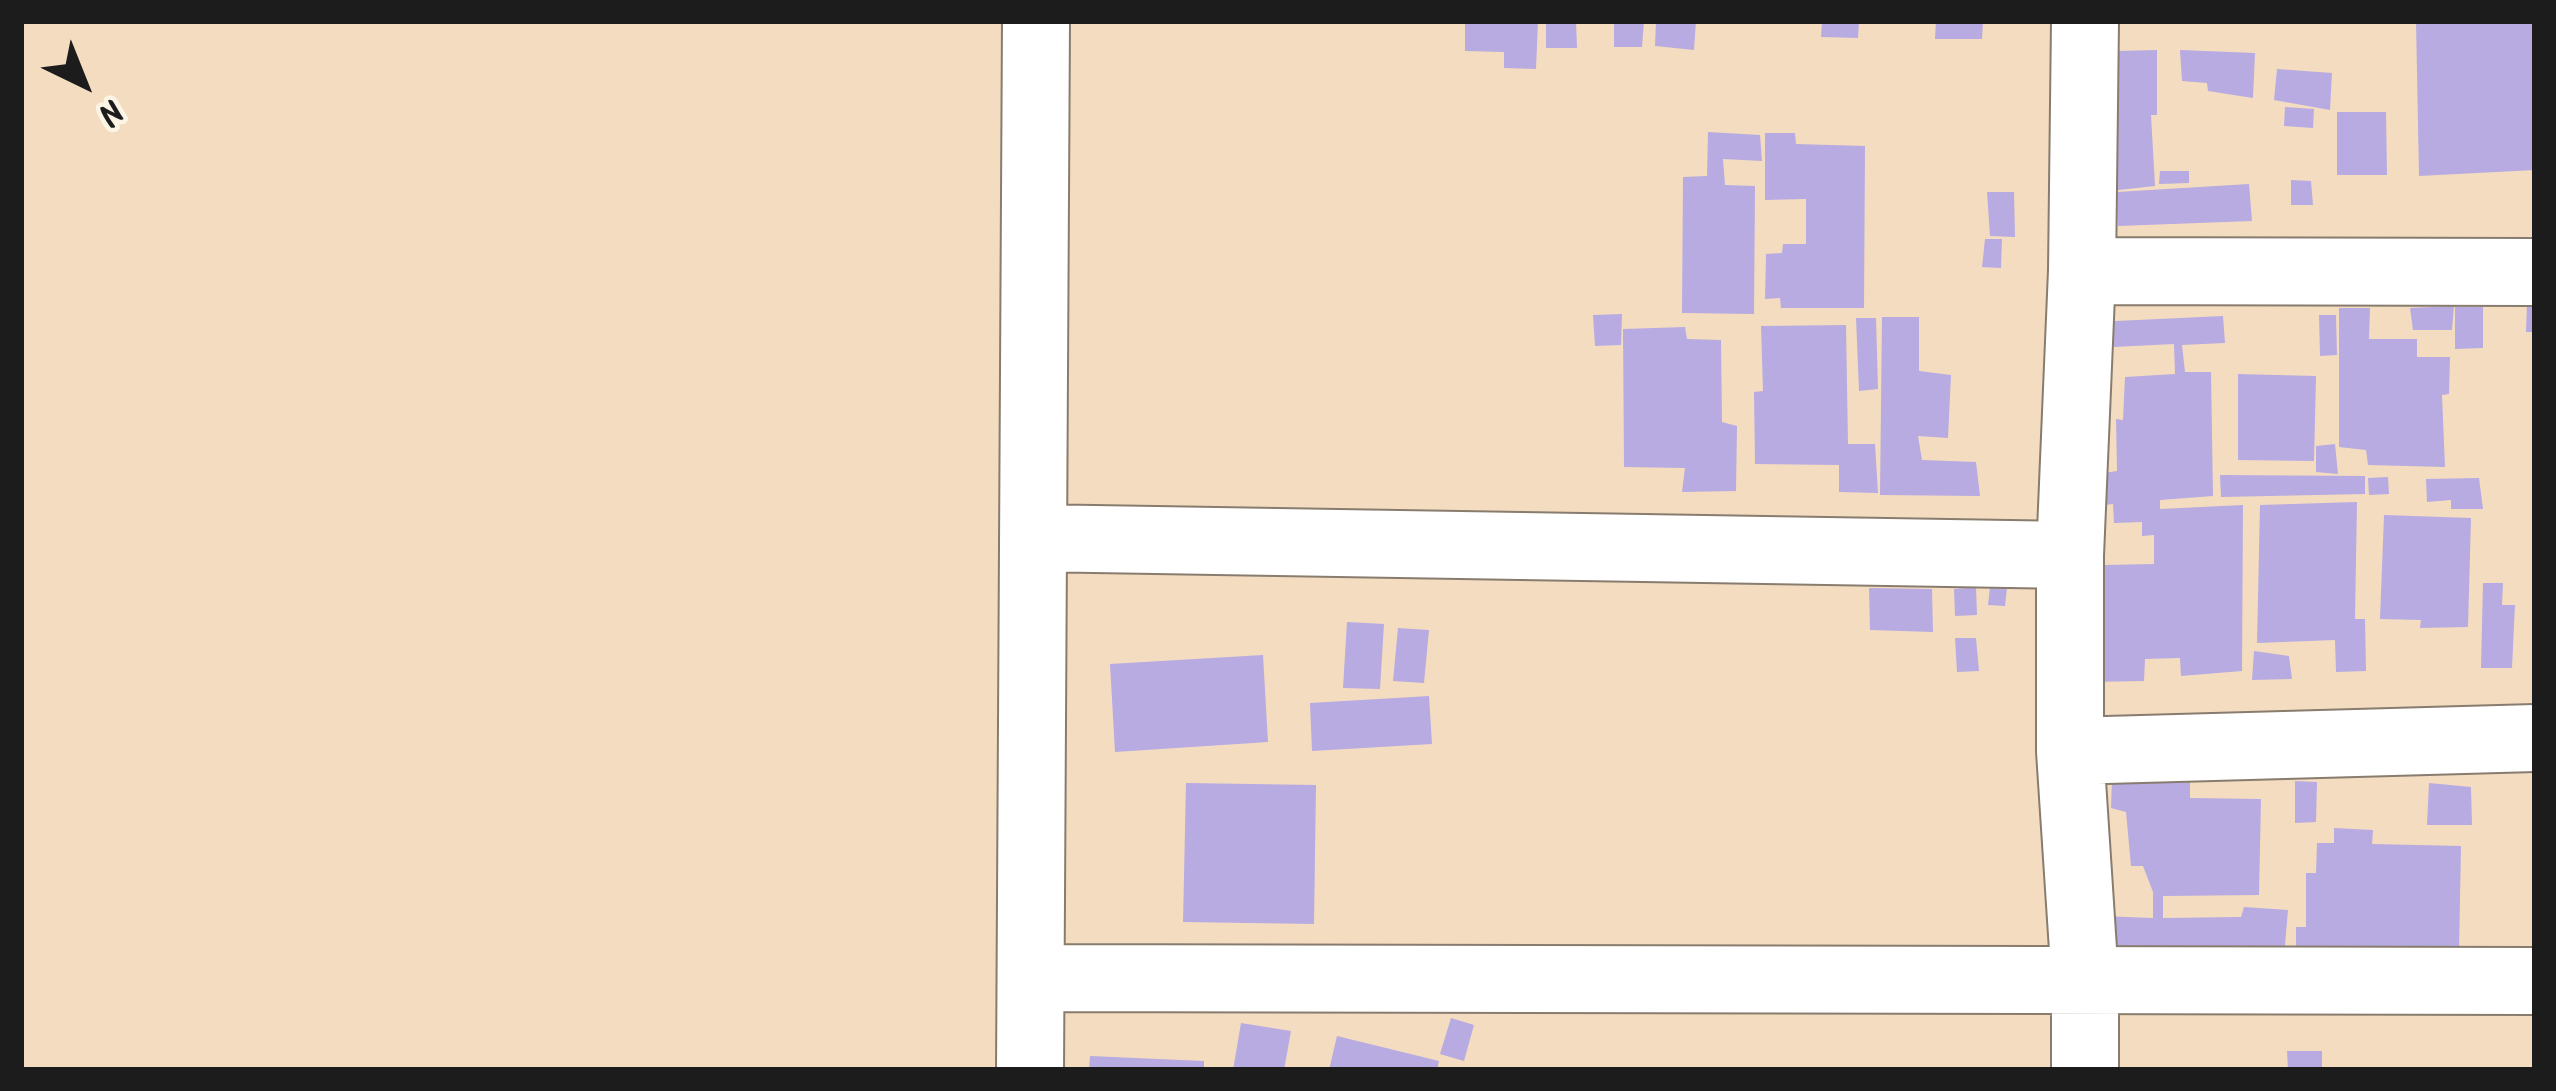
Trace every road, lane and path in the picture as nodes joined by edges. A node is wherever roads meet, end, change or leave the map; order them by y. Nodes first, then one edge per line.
1 (1036, 21) edge
2 (2085, 21) edge
3 (2082, 271) junction
4 (2535, 272) edge
5 (1033, 538) junction
6 (2071, 555) junction
7 (2535, 738) edge
8 (2070, 751) junction
9 (1031, 978) junction
10 (2085, 980) junction
11 (2535, 981) edge
12 (1030, 1070) edge
13 (2085, 1070) edge

1 - 5 street
2 - 3 street
3 - 4 street
3 - 6 street
5 - 6 street
5 - 9 street
6 - 8 street
7 - 8 street
8 - 10 street
9 - 10 street
9 - 12 street
10 - 11 street
10 - 13 street

